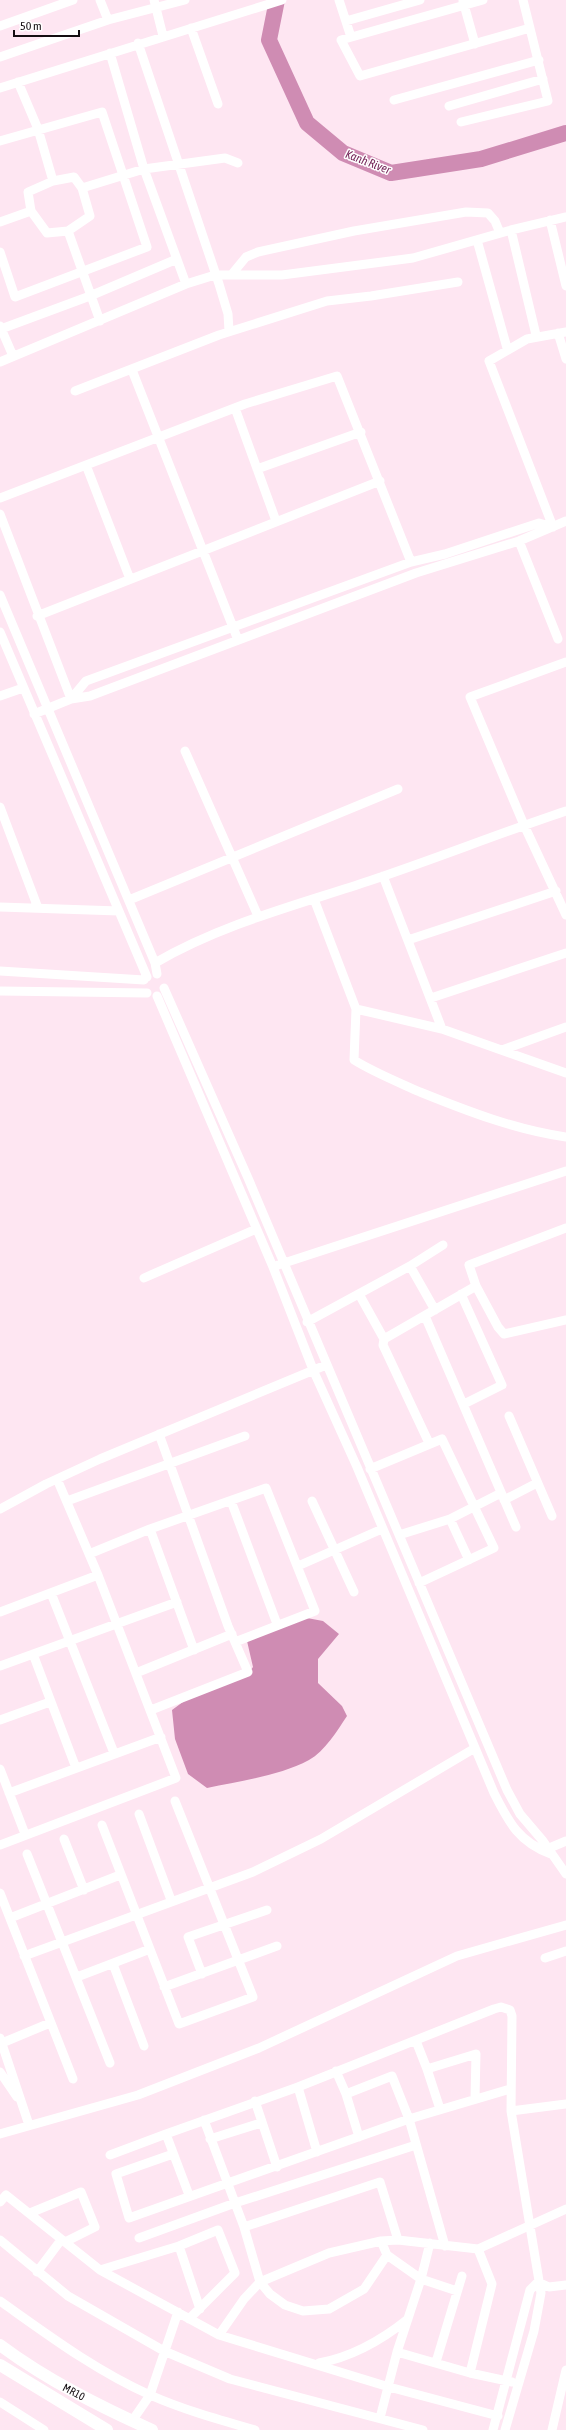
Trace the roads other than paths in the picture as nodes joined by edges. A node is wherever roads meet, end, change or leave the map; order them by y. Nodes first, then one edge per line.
1 (73, 0) edge
2 (100, 0) edge
3 (185, 0) edge
4 (282, 0) edge
5 (339, 0) edge
6 (420, 0) edge
7 (483, 0) edge
8 (523, 0) edge
9 (155, 3) edge
10 (464, 3) edge
11 (108, 20) junction
12 (346, 21) junction
13 (0, 26) edge
14 (191, 28) junction
15 (530, 28) junction
16 (163, 36) junction
17 (351, 37) junction
18 (138, 43) junction
19 (475, 44) junction
20 (110, 53) junction
21 (0, 57) edge
22 (539, 60) junction
23 (543, 79) junction
24 (18, 82) junction
25 (0, 88) edge
26 (394, 100) dead end
27 (218, 104) dead end
28 (449, 106) dead end
29 (460, 122) dead end
30 (38, 129) junction
31 (0, 141) edge
32 (180, 163) junction
33 (238, 163) dead end
34 (144, 169) junction
35 (122, 175) junction
36 (53, 181) junction
37 (82, 188) junction
38 (31, 211) junction
39 (566, 217) edge
40 (550, 220) junction
41 (0, 222) edge
42 (511, 230) junction
43 (68, 231) junction
44 (500, 233) junction
45 (477, 240) junction
46 (0, 252) edge
47 (176, 260) junction
48 (82, 271) junction
49 (232, 274) junction
50 (216, 275) junction
51 (458, 282) dead end
52 (186, 284) junction
53 (566, 286) edge
54 (90, 296) junction
55 (100, 320) junction
56 (0, 327) edge
57 (229, 331) junction
58 (562, 332) edge
59 (536, 335) junction
60 (507, 348) junction
61 (13, 356) junction
62 (566, 359) edge
63 (0, 362) edge
64 (132, 370) junction
65 (75, 391) dead end
66 (235, 408) junction
67 (360, 432) junction
68 (160, 437) junction
69 (86, 465) junction
70 (257, 469) junction
71 (380, 481) junction
72 (0, 498) edge
73 (0, 514) edge
74 (276, 521) junction
75 (566, 521) edge
76 (553, 527) junction
77 (519, 541) junction
78 (203, 550) junction
79 (411, 562) junction
80 (130, 579) junction
81 (0, 594) edge
82 (37, 616) junction
83 (232, 626) junction
84 (0, 632) edge
85 (558, 639) dead end
86 (238, 640) junction
87 (566, 662) edge
88 (23, 688) junction
89 (0, 696) edge
90 (71, 699) junction
91 (48, 708) junction
92 (34, 714) junction
93 (185, 751) dead end
94 (398, 789) dead end
95 (0, 807) edge
96 (566, 810) edge
97 (524, 825) junction
98 (234, 857) junction
99 (383, 876) junction
100 (556, 891) junction
101 (314, 899) junction
102 (129, 900) junction
103 (0, 907) edge
104 (38, 908) junction
105 (119, 911) junction
106 (566, 915) edge
107 (258, 916) junction
108 (408, 940) junction
109 (566, 953) edge
110 (155, 963) junction
111 (0, 971) edge
112 (157, 974) junction
113 (146, 978) junction
114 (164, 988) junction
115 (0, 991) edge
116 (147, 993) junction
117 (157, 996) junction
118 (431, 998) junction
119 (356, 1009) junction
120 (566, 1027) edge
121 (442, 1029) junction
122 (502, 1050) junction
123 (566, 1073) edge
124 (566, 1137) edge
125 (566, 1171) edge
126 (566, 1228) edge
127 (256, 1229) junction
128 (444, 1245) dead end
129 (284, 1263) junction
130 (410, 1266) junction
131 (273, 1267) junction
132 (144, 1278) dead end
133 (476, 1286) junction
134 (359, 1294) junction
135 (461, 1294) junction
136 (435, 1310) junction
137 (425, 1316) junction
138 (566, 1320) edge
139 (307, 1322) junction
140 (384, 1339) junction
141 (326, 1365) junction
142 (314, 1372) junction
143 (464, 1404) junction
144 (509, 1416) dead end
145 (159, 1434) junction
146 (245, 1436) dead end
147 (430, 1443) junction
148 (170, 1464) junction
149 (370, 1469) junction
150 (57, 1479) junction
151 (537, 1483) junction
152 (502, 1496) junction
153 (68, 1501) junction
154 (232, 1501) junction
155 (312, 1501) dead end
156 (476, 1506) junction
157 (0, 1509) edge
158 (190, 1515) junction
159 (552, 1516) dead end
160 (450, 1519) junction
161 (516, 1528) dead end
162 (150, 1529) junction
163 (382, 1529) junction
164 (399, 1535) junction
165 (334, 1551) junction
166 (89, 1554) junction
167 (468, 1560) junction
168 (298, 1566) junction
169 (98, 1575) junction
170 (419, 1582) junction
171 (354, 1592) dead end
172 (51, 1593) junction
173 (177, 1602) junction
174 (0, 1612) edge
175 (116, 1624) junction
176 (277, 1624) junction
177 (234, 1638) junction
178 (70, 1640) junction
179 (194, 1650) junction
180 (33, 1654) junction
181 (0, 1666) edge
182 (136, 1673) junction
183 (50, 1702) junction
184 (151, 1710) junction
185 (0, 1720) edge
186 (161, 1737) junction
187 (475, 1748) junction
188 (114, 1753) junction
189 (76, 1768) junction
190 (0, 1769) edge
191 (9, 1793) junction
192 (175, 1801) dead end
193 (513, 1801) junction
194 (501, 1807) junction
195 (139, 1814) dead end
196 (102, 1825) dead end
197 (25, 1834) junction
198 (64, 1839) dead end
199 (566, 1841) edge
200 (0, 1844) edge
201 (549, 1851) junction
202 (27, 1854) dead end
203 (566, 1874) edge
204 (120, 1875) junction
205 (209, 1886) junction
206 (84, 1890) junction
207 (0, 1893) edge
208 (171, 1900) junction
209 (48, 1904) junction
210 (267, 1910) dead end
211 (136, 1915) junction
212 (10, 1918) junction
213 (225, 1925) junction
214 (566, 1926) edge
215 (63, 1942) junction
216 (277, 1946) dead end
217 (150, 1949) junction
218 (566, 1951) edge
219 (24, 1956) junction
220 (545, 1958) dead end
221 (240, 1960) junction
222 (113, 1964) junction
223 (202, 1974) junction
224 (77, 1977) junction
225 (164, 1987) junction
226 (50, 2023) junction
227 (1, 2040) edge
228 (416, 2041) junction
229 (144, 2046) dead end
230 (110, 2063) dead end
231 (427, 2069) junction
232 (336, 2071) junction
233 (0, 2072) edge
234 (73, 2079) dead end
235 (298, 2087) junction
236 (510, 2089) junction
237 (346, 2094) junction
238 (475, 2098) junction
239 (255, 2102) junction
240 (566, 2104) edge
241 (24, 2107) junction
242 (440, 2109) junction
243 (511, 2111) junction
244 (409, 2119) junction
245 (204, 2120) junction
246 (261, 2123) junction
247 (29, 2125) junction
248 (0, 2134) edge
249 (166, 2134) junction
250 (359, 2137) junction
251 (210, 2139) junction
252 (416, 2145) junction
253 (317, 2152) junction
254 (173, 2154) junction
255 (110, 2155) dead end
256 (277, 2167) junction
257 (226, 2183) junction
258 (188, 2195) junction
259 (0, 2202) edge
260 (235, 2203) junction
261 (566, 2209) edge
262 (30, 2213) junction
263 (529, 2224) junction
264 (244, 2227) junction
265 (139, 2238) dead end
266 (0, 2240) edge
267 (398, 2240) junction
268 (63, 2241) junction
269 (381, 2241) junction
270 (430, 2243) junction
271 (179, 2246) junction
272 (445, 2246) junction
273 (478, 2249) junction
274 (387, 2255) junction
275 (100, 2270) junction
276 (37, 2272) junction
277 (462, 2276) dead end
278 (421, 2279) junction
279 (260, 2282) junction
280 (538, 2282) junction
281 (566, 2285) edge
282 (457, 2291) junction
283 (0, 2301) edge
284 (200, 2309) junction
285 (178, 2312) junction
286 (189, 2319) junction
287 (408, 2319) junction
288 (219, 2335) junction
289 (0, 2345) edge
290 (164, 2351) junction
291 (397, 2352) junction
292 (436, 2362) junction
293 (317, 2363) junction
294 (0, 2365) edge
295 (566, 2370) edge
296 (470, 2373) junction
297 (507, 2381) junction
298 (519, 2384) junction
299 (389, 2387) junction
300 (150, 2395) junction
301 (0, 2402) edge
302 (498, 2416) junction
303 (380, 2418) junction
304 (132, 2421) junction
305 (148, 2429) edge
306 (44, 2430) edge
307 (107, 2430) edge
308 (255, 2430) edge
309 (423, 2430) edge
310 (493, 2430) edge
311 (505, 2430) edge
312 (552, 2430) edge

1 - 13 street
2 - 11 street
3 - 9 street
4 - 14 street
5 - 12 street
6 - 12 street
7 - 10 street
8 - 15 street
9 - 11 street
9 - 16 street
10 - 17 street
10 - 19 street
11 - 21 street
12 - 17 street
14 - 16 street
14 - 27 street
15 - 19 street
15 - 22 street
16 - 18 street
17 - 19 street
18 - 20 street
18 - 32 street
20 - 24 street
20 - 34 street
22 - 23 street
22 - 26 street
23 - 28 street
23 - 29 street
24 - 25 street
24 - 30 street
30 - 31 street
30 - 35 street
30 - 36 street
32 - 33 street
32 - 34 street
32 - 50 street
34 - 35 street
34 - 47 street
35 - 37 street
35 - 48 street
36 - 37 street
36 - 38 street
37 - 43 street
38 - 41 street
38 - 43 street
39 - 40 street
40 - 42 street
40 - 53 street
42 - 44 street
42 - 59 street
43 - 48 street
44 - 45 street
44 - 49 street
45 - 49 street
45 - 60 street
46 - 48 street
47 - 52 street
47 - 54 street
48 - 54 street
49 - 50 street
50 - 52 street
50 - 57 street
51 - 57 street
52 - 55 street
54 - 55 street
54 - 56 street
55 - 61 street
56 - 61 street
57 - 64 street
58 - 59 street
58 - 62 street
59 - 60 street
60 - 76 street
61 - 63 street
64 - 65 street
64 - 68 street
66 - 67 street
66 - 68 street
66 - 70 street
67 - 70 street
67 - 71 street
68 - 69 street
68 - 78 street
69 - 72 street
69 - 80 street
70 - 74 street
71 - 74 street
71 - 79 street
73 - 82 street
74 - 78 street
75 - 76 street
76 - 77 street
76 - 79 street
77 - 85 street
77 - 86 street
78 - 80 street
78 - 83 street
79 - 83 street
80 - 82 street
81 - 91 street
82 - 90 street
83 - 86 street
83 - 90 street
84 - 88 street
86 - 90 street
87 - 97 street
88 - 89 street
88 - 92 street
90 - 91 street
91 - 92 street
91 - 102 street
92 - 105 street
93 - 98 street
94 - 98 street
95 - 104 street
96 - 97 street
97 - 99 street
97 - 100 street
98 - 102 street
98 - 107 street
99 - 101 street
99 - 108 street
100 - 106 street
100 - 108 street
101 - 107 street
101 - 119 street
102 - 110 street
103 - 104 street
104 - 105 street
105 - 113 street
107 - 110 street
108 - 118 street
109 - 118 street
110 - 112 street
111 - 113 street
112 - 113 street
112 - 114 street
113 - 116 street
114 - 117 street
114 - 129 street
115 - 116 street
116 - 117 street
117 - 127 street
118 - 121 street
119 - 121 street
119 - 124 street
120 - 122 street
121 - 122 street
122 - 123 street
125 - 129 street
126 - 133 street
127 - 131 street
127 - 132 street
128 - 130 street
129 - 131 street
129 - 139 street
130 - 134 street
130 - 136 street
131 - 142 street
133 - 135 street
133 - 138 street
134 - 139 street
134 - 140 street
135 - 136 street
135 - 143 street
136 - 137 street
137 - 140 street
137 - 143 street
139 - 141 street
140 - 147 street
141 - 142 street
141 - 149 street
142 - 145 street
142 - 163 street
143 - 152 street
144 - 151 street
145 - 148 street
145 - 150 street
146 - 148 street
147 - 149 street
147 - 156 street
148 - 153 street
148 - 158 street
149 - 164 street
150 - 153 street
150 - 157 street
151 - 152 street
151 - 159 street
152 - 156 street
152 - 161 street
153 - 166 street
154 - 158 street
154 - 168 street
154 - 176 street
155 - 165 street
156 - 160 street
156 - 167 street
158 - 162 street
158 - 177 street
160 - 164 street
160 - 167 street
162 - 166 street
162 - 173 street
163 - 165 street
163 - 187 street
164 - 170 street
165 - 168 street
165 - 171 street
166 - 169 street
167 - 170 street
168 - 176 street
169 - 172 street
169 - 175 street
170 - 193 street
172 - 174 street
172 - 178 street
173 - 175 street
173 - 179 street
175 - 178 street
175 - 182 street
176 - 177 street
177 - 179 street
177 - 184 street
178 - 180 street
178 - 188 street
179 - 182 street
180 - 181 street
180 - 183 street
182 - 184 street
183 - 185 street
183 - 189 street
184 - 186 street
186 - 188 street
186 - 197 street
187 - 194 street
187 - 205 street
188 - 189 street
189 - 191 street
190 - 191 street
191 - 197 street
192 - 205 street
193 - 194 street
193 - 201 street
194 - 201 street
195 - 208 street
196 - 204 street
197 - 200 street
198 - 206 street
199 - 201 street
201 - 203 street
202 - 209 street
204 - 206 street
204 - 211 street
205 - 208 street
205 - 213 street
206 - 209 street
207 - 212 street
208 - 211 street
209 - 212 street
209 - 215 street
210 - 213 street
211 - 215 street
211 - 217 street
212 - 219 street
213 - 221 street
213 - 223 street
214 - 247 street
215 - 219 street
215 - 224 street
216 - 221 street
217 - 222 street
217 - 225 street
218 - 220 street
219 - 226 street
221 - 223 street
221 - 225 street
222 - 224 street
222 - 229 street
223 - 225 street
224 - 230 street
226 - 227 street
226 - 234 street
227 - 241 street
228 - 231 street
228 - 232 street
228 - 236 street
231 - 238 street
231 - 242 street
232 - 235 street
232 - 237 street
233 - 241 street
235 - 239 street
235 - 253 street
236 - 238 street
236 - 243 street
237 - 244 street
237 - 250 street
238 - 242 street
239 - 245 street
239 - 246 street
240 - 243 street
241 - 247 street
242 - 244 street
243 - 263 street
244 - 250 street
244 - 252 street
245 - 249 street
245 - 251 street
246 - 251 street
246 - 256 street
247 - 248 street
249 - 254 street
249 - 255 street
250 - 253 street
251 - 257 street
252 - 260 street
252 - 272 street
253 - 256 street
254 - 258 street
254 - 258 street
256 - 257 street
257 - 258 street
257 - 260 street
259 - 262 street
260 - 264 street
260 - 265 street
261 - 263 street
262 - 268 street
262 - 268 street
263 - 273 street
263 - 280 street
264 - 267 street
264 - 279 street
266 - 276 street
267 - 269 street
267 - 270 street
268 - 275 street
268 - 276 street
269 - 274 street
269 - 279 street
270 - 272 street
270 - 278 street
271 - 275 street
271 - 284 street
271 - 284 street
272 - 273 street
273 - 296 street
274 - 278 street
274 - 279 street
275 - 285 street
276 - 290 street
277 - 282 street
278 - 282 street
278 - 287 street
279 - 288 street
280 - 281 street
280 - 297 street
280 - 298 street
282 - 292 street
283 - 300 street
284 - 286 street
285 - 286 street
285 - 290 street
286 - 288 street
287 - 291 street
287 - 293 street
288 - 293 street
289 - 304 main road, MR10
290 - 300 street
290 - 303 street
291 - 292 street
291 - 299 street
292 - 296 street
293 - 299 street
294 - 307 main road, MR10
295 - 312 street
296 - 297 street
297 - 298 street
297 - 302 street
298 - 311 street
299 - 302 street
299 - 303 street
300 - 304 street
300 - 308 street
301 - 306 street
302 - 310 street
303 - 309 street
304 - 305 main road, MR10

